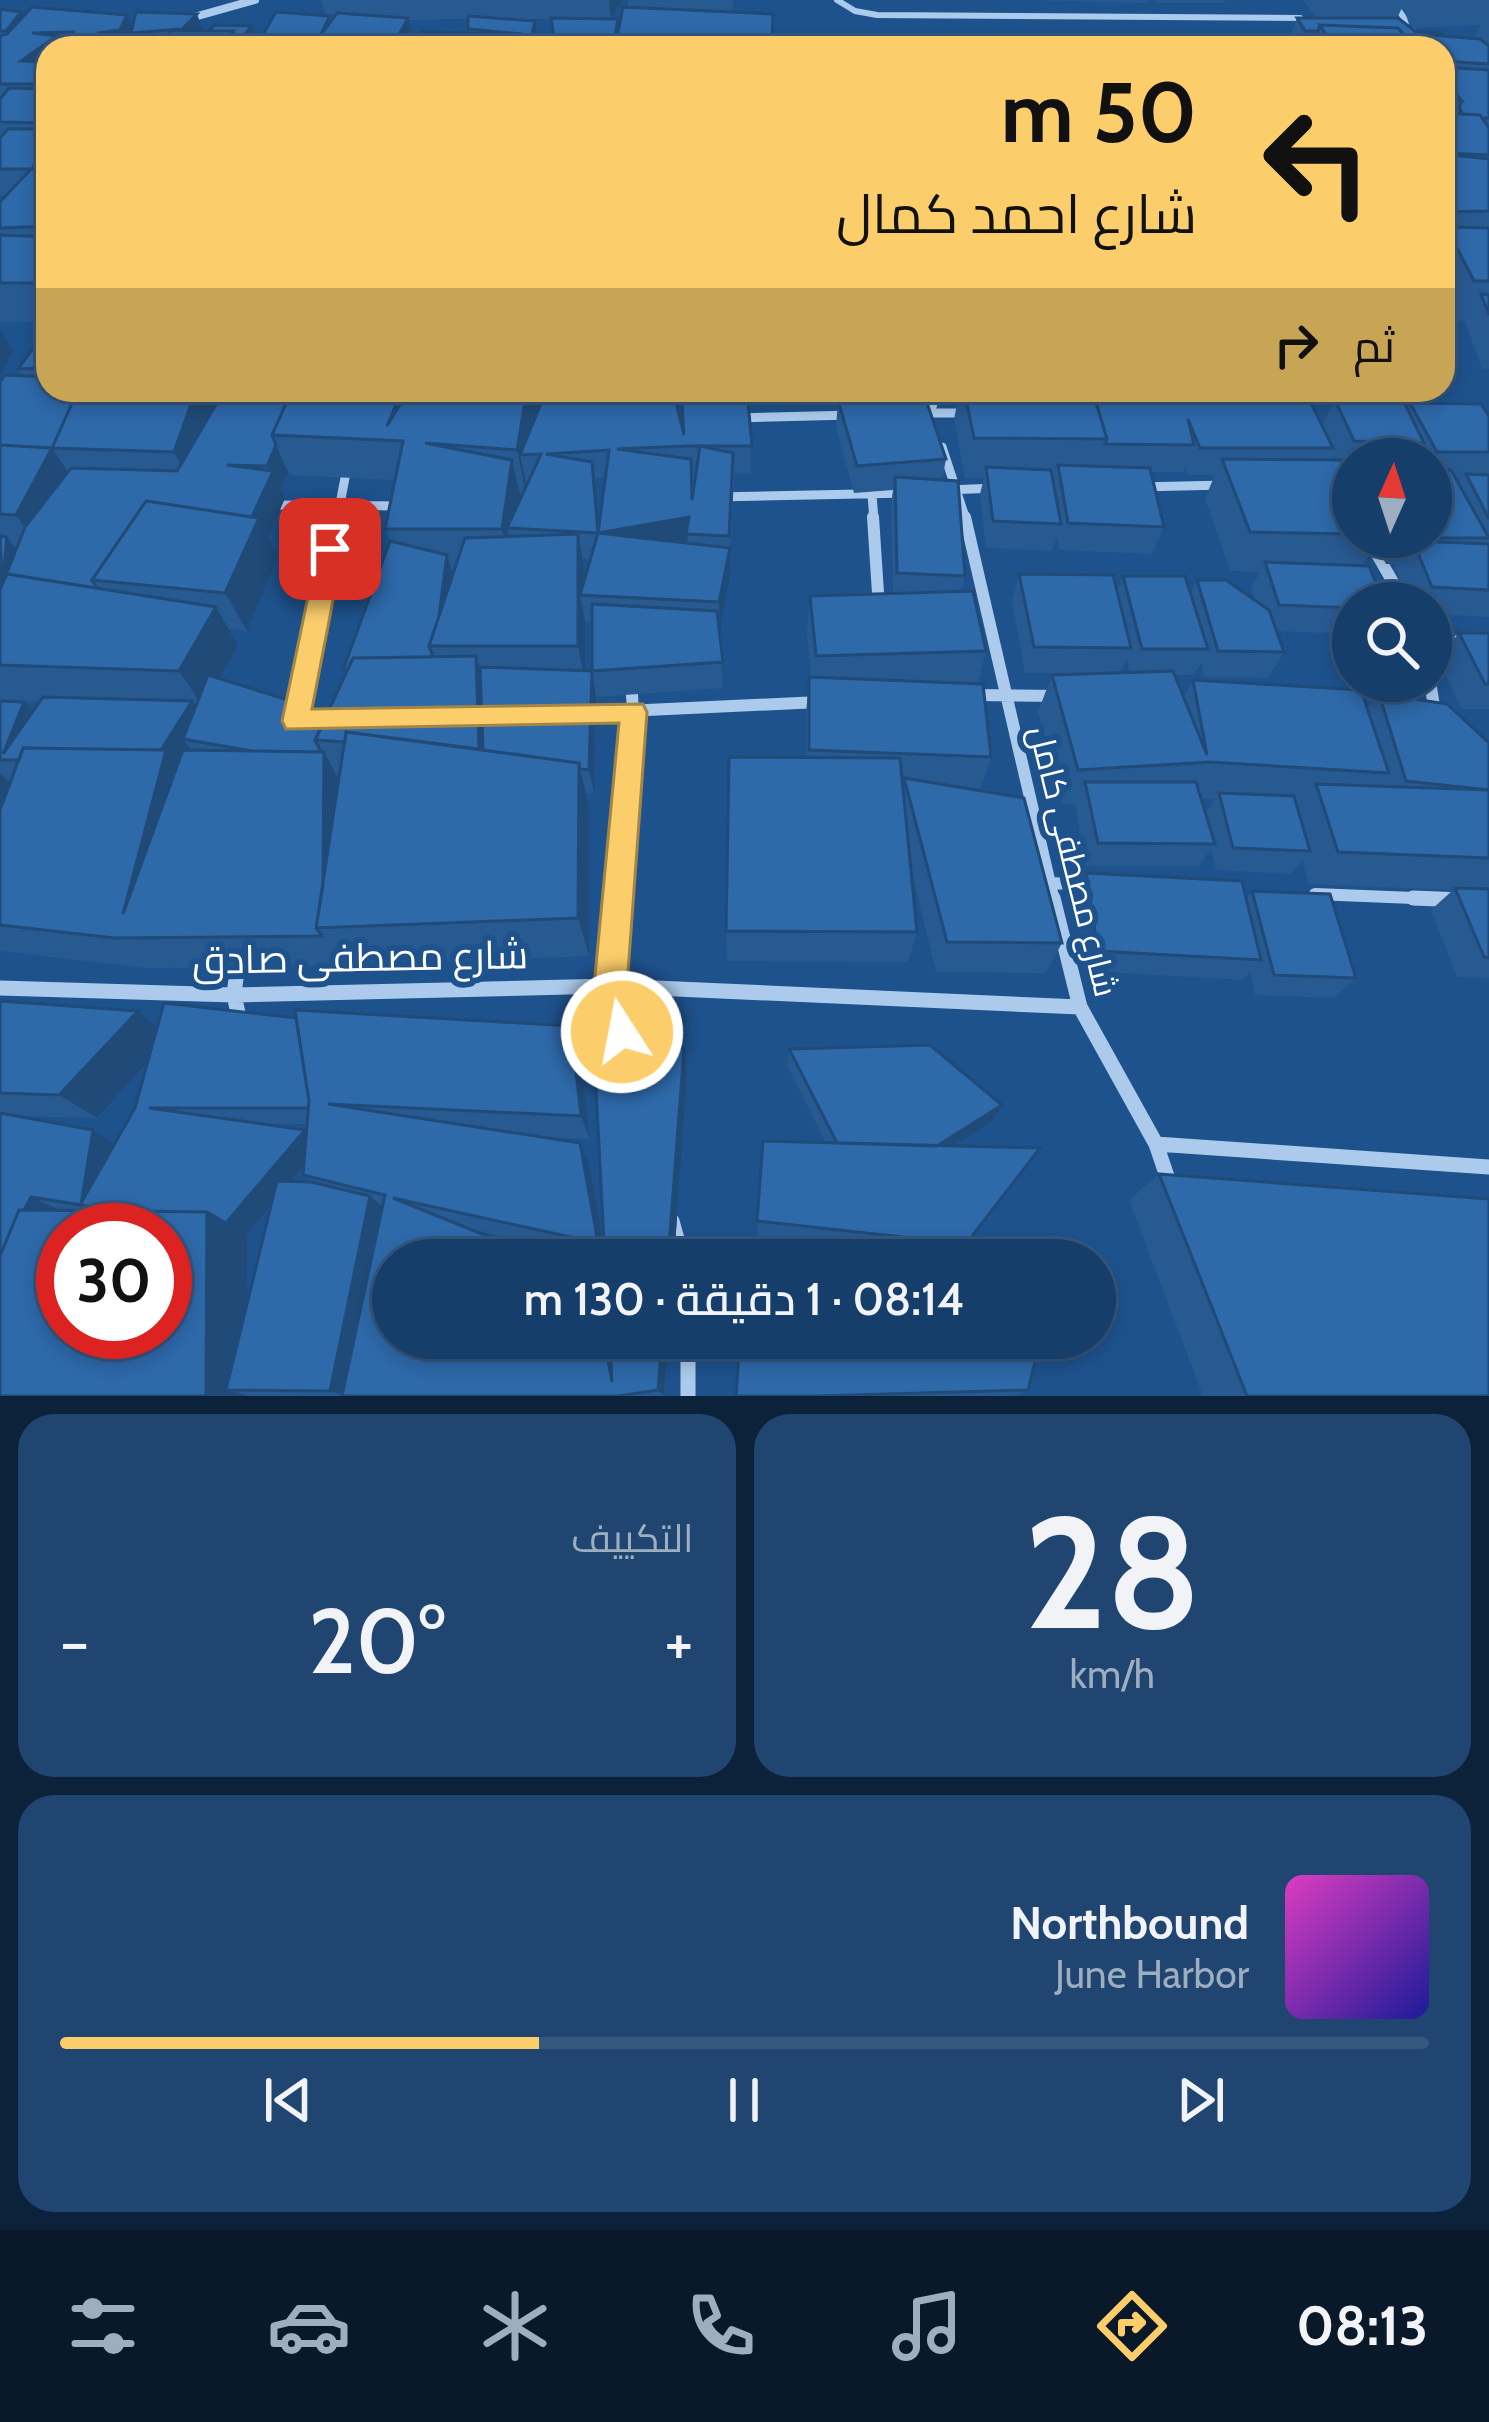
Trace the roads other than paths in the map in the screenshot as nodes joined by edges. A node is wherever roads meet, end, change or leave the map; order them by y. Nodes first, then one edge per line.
1 (255, 0) edge
2 (837, 0) edge
3 (930, 0) edge
4 (1392, 0) edge
5 (934, 15) junction
6 (1300, 18) edge
7 (173, 28) joint
8 (194, 34) edge
9 (1417, 36) edge
10 (932, 402) edge
11 (928, 412) junction
12 (904, 413) edge
13 (997, 413) edge
14 (856, 415) edge
15 (712, 419) edge
16 (350, 449) edge
17 (1242, 485) edge
18 (1124, 487) edge
19 (1006, 488) edge
20 (959, 489) junction
21 (937, 490) edge
22 (916, 492) edge
23 (872, 496) junction
24 (710, 497) edge
25 (245, 505) edge
26 (339, 506) junction
27 (429, 506) edge
28 (880, 624) edge
29 (1452, 641) edge
30 (1489, 644) edge
31 (630, 664) edge
32 (1003, 693) junction
33 (957, 695) edge
34 (1074, 696) edge
35 (841, 701) edge
36 (1431, 702) edge
37 (1409, 710) edge
38 (1432, 711) junction
39 (634, 712) junction
40 (562, 713) edge
41 (278, 720) edge
42 (296, 721) junction
43 (314, 721) edge
44 (1451, 725) edge
45 (290, 742) edge
46 (1050, 883) junction
47 (1119, 886) edge
48 (1304, 894) edge
49 (1489, 901) edge
50 (241, 937) edge
51 (610, 986) junction
52 (0, 988) edge
53 (234, 995) junction
54 (1080, 1007) junction
55 (243, 1036) edge
56 (634, 1077) edge
57 (1156, 1144) junction
58 (1489, 1167) edge
59 (1178, 1207) edge
60 (671, 1214) edge
61 (678, 1239) edge
62 (688, 1359) edge
63 (688, 1396) edge

1 - 7 street
2 - 5 lane
3 - 5 lane
4 - 9 lane
5 - 6 lane
7 - 8 street
10 - 11 street
11 - 12 street
11 - 13 street
11 - 20 street, شارع مصطفى كامل
14 - 15 street
16 - 26 street
17 - 18 street
19 - 20 street
20 - 21 street
20 - 32 street, شارع مصطفى كامل
22 - 23 street
23 - 24 street
23 - 28 street
25 - 26 street
26 - 27 street
26 - 42 street
29 - 30 street
31 - 39 street
32 - 33 street
32 - 34 street
32 - 46 street, شارع مصطفى كامل
35 - 39 street
36 - 38 street
37 - 38 street
38 - 44 street
39 - 40 street
39 - 51 street
41 - 42 street
42 - 43 street
42 - 45 street
46 - 47 street
46 - 54 street, شارع مصطفى كامل
48 - 49 street
50 - 53 street
51 - 53 street, شارع مصطفى صادق
51 - 54 street, شارع مصطفى صادق
51 - 56 street
52 - 53 street, شارع مصطفى صادق
53 - 55 street
54 - 57 street, شارع مصطفى كامل
57 - 58 street
57 - 59 street, شارع مصطفى كامل
60 - 61 street
62 - 63 street

